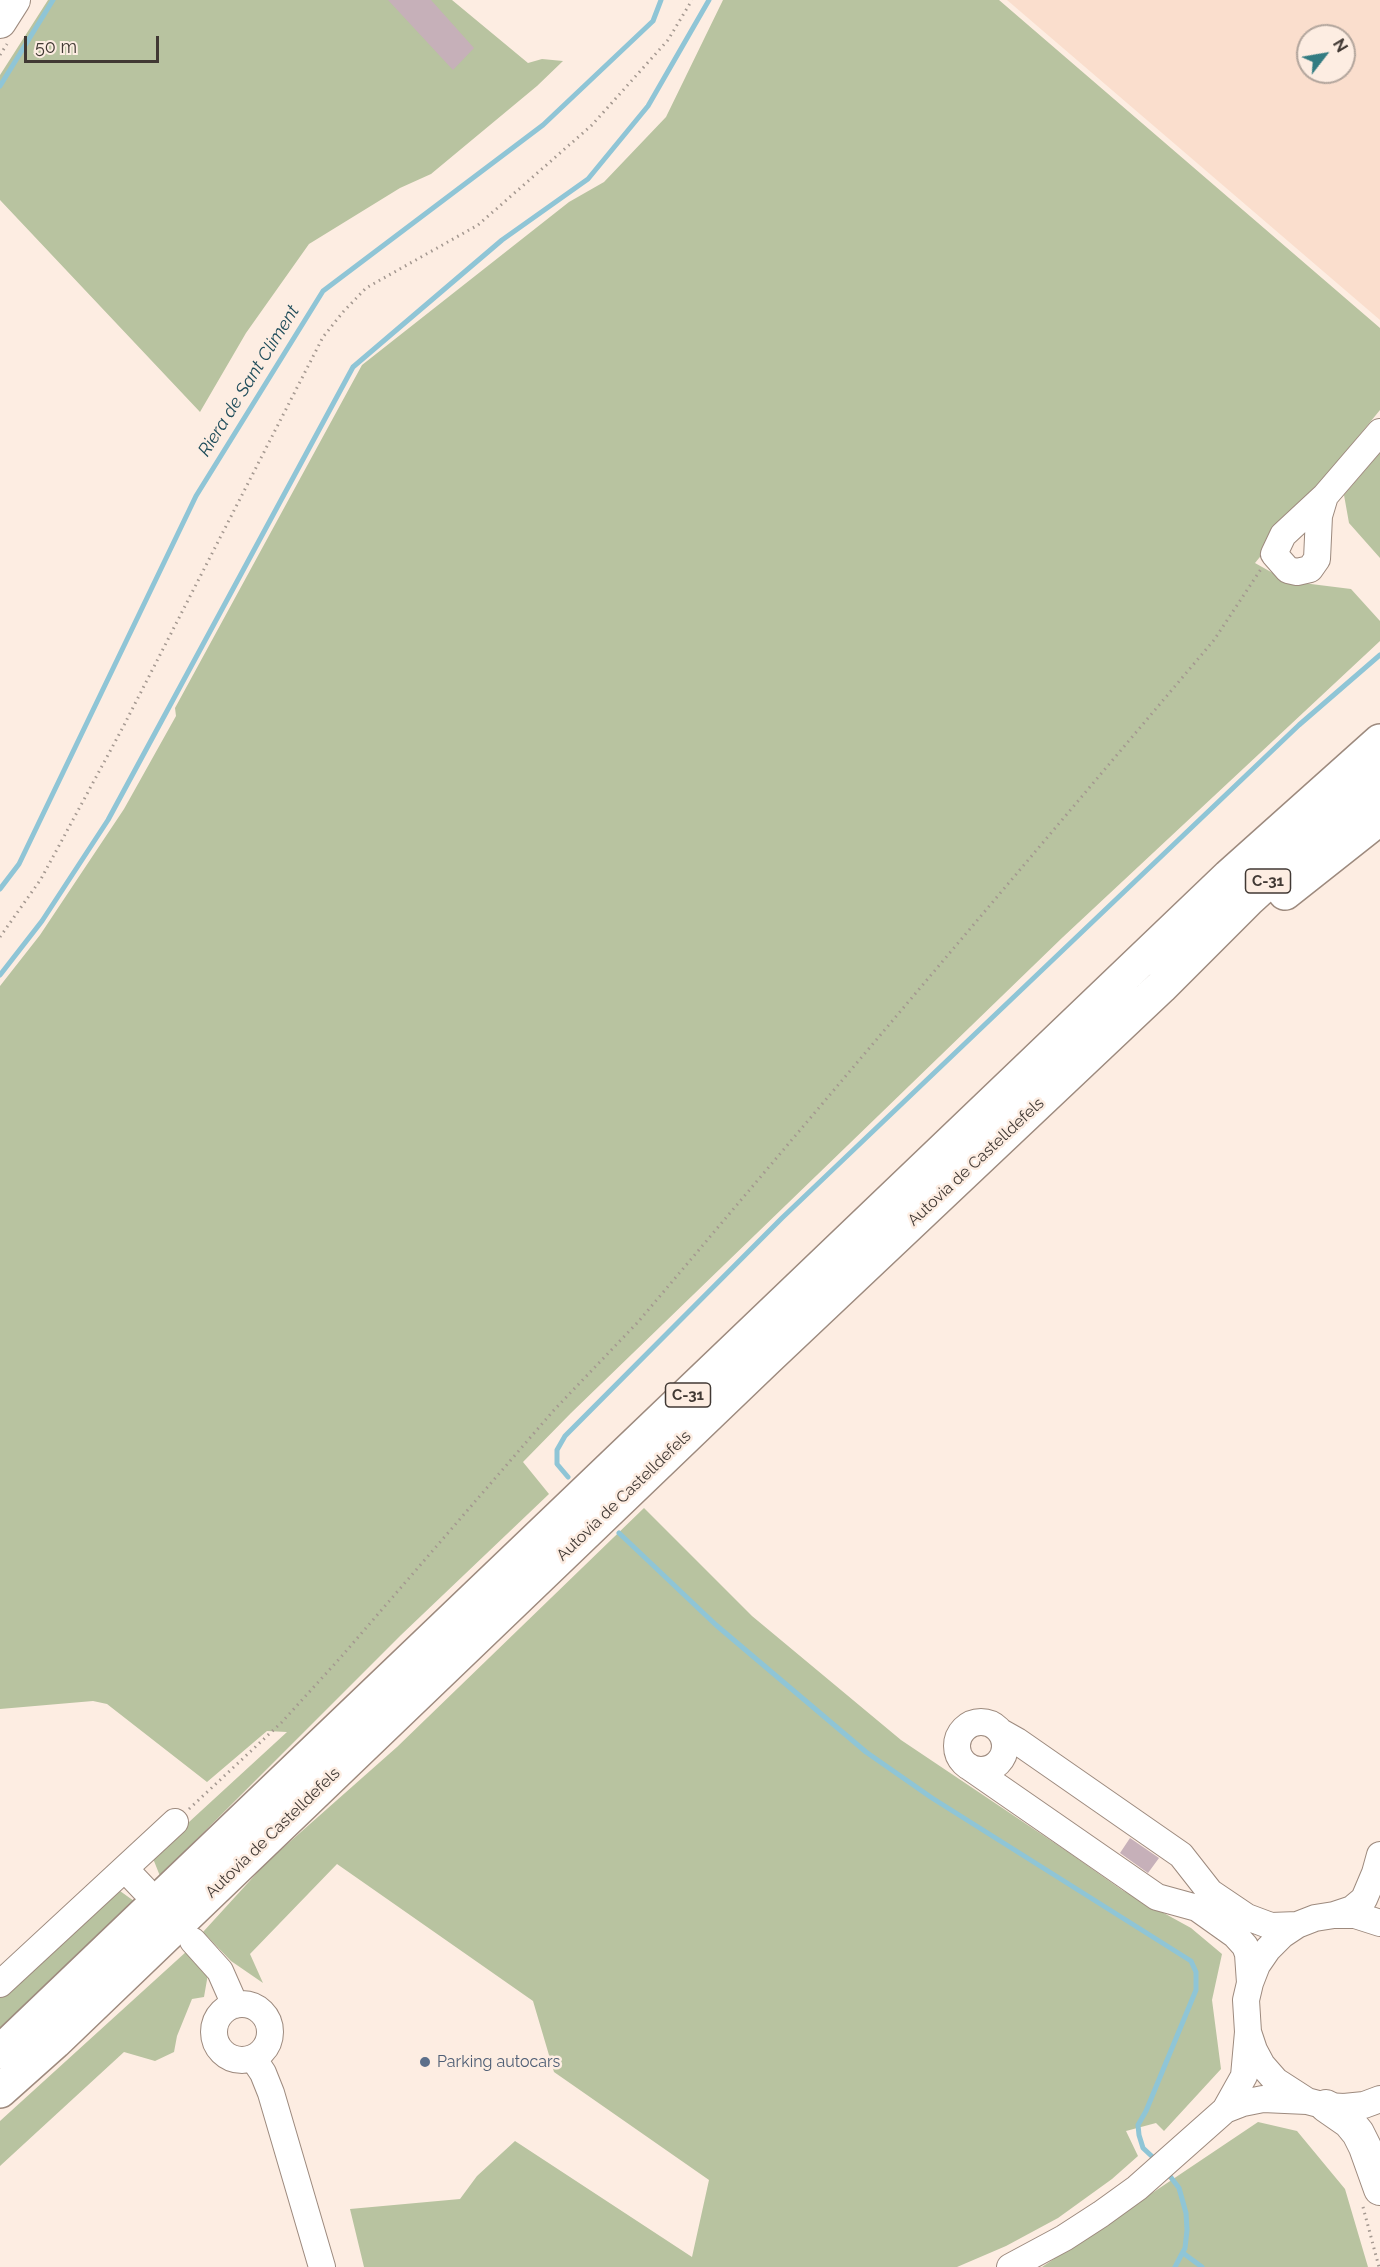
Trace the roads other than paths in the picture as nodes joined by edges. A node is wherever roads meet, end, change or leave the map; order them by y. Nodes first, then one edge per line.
1 (14, 0) edge
2 (0, 22) edge
3 (1380, 432) edge
4 (1324, 496) junction
5 (1380, 741) edge
6 (1380, 780) edge
7 (1380, 818) edge
8 (1161, 987) junction
9 (1001, 1732) junction
10 (968, 1766) junction
11 (175, 1822) road end
12 (1380, 1855) edge
13 (125, 1869) junction
14 (144, 1889) dead end
15 (1334, 1915) junction
16 (1380, 1923) edge
17 (1297, 1925) junction
18 (193, 1941) dead end
19 (1250, 1983) junction
20 (0, 1984) edge
21 (235, 2006) junction
22 (1248, 2032) junction
23 (0, 2052) edge
24 (253, 2058) junction
25 (0, 2091) edge
26 (1380, 2099) edge
27 (1316, 2103) junction
28 (1225, 2110) junction
29 (1370, 2194) edge
30 (322, 2267) edge
31 (1010, 2267) edge

1 - 2 main road
3 - 4 street
4 - 4 street
5 - 23 highway, Autovia de Castelldefels / C-31
6 - 8 highway, Autovia de Castelldefels / C-31
7 - 8 highway
8 - 25 highway, Autovia de Castelldefels / C-31
9 - 10 street
9 - 10 street
9 - 17 street
10 - 19 street
11 - 13 street
12 - 15 street
13 - 14 street
13 - 20 street
15 - 16 street
15 - 17 street
17 - 19 street
18 - 21 street
19 - 22 street
21 - 24 street
21 - 24 street
22 - 27 street
22 - 28 street
24 - 30 street
26 - 27 street
27 - 28 street
27 - 29 main road
28 - 31 street

